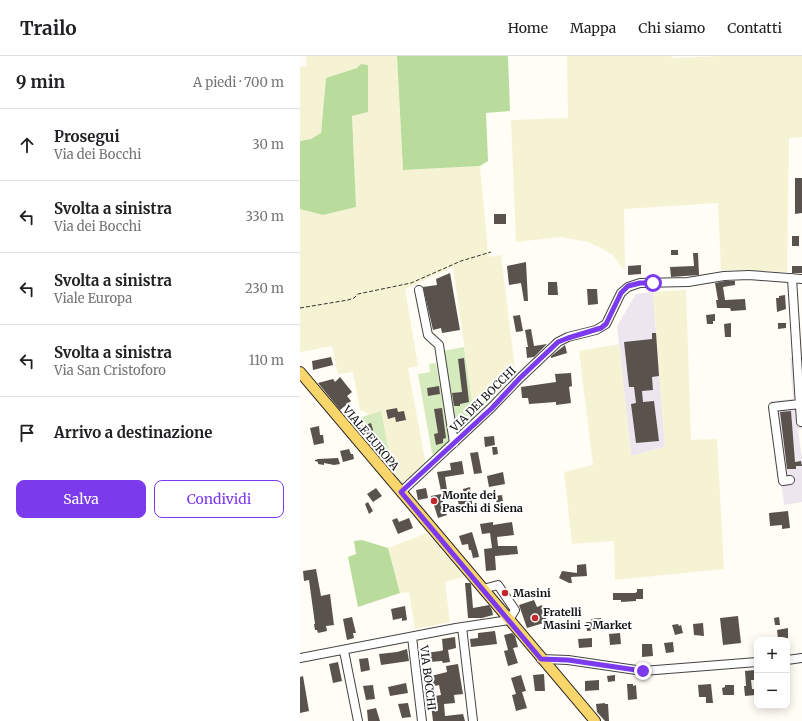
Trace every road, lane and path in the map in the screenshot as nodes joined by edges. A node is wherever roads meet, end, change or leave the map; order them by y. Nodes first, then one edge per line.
1 (491, 252) dead end
2 (792, 278) junction
3 (802, 279) edge
4 (419, 290) dead end
5 (300, 308) edge
6 (800, 366) edge
7 (300, 372) edge
8 (800, 404) junction
9 (801, 422) dead end
10 (454, 443) junction
11 (790, 480) dead end
12 (401, 492) junction
13 (509, 620) junction
14 (462, 627) junction
15 (412, 637) junction
16 (344, 651) junction
17 (300, 658) edge
18 (802, 658) edge
19 (541, 659) junction
20 (790, 660) edge
21 (754, 662) edge
22 (358, 721) edge
23 (422, 721) edge
24 (473, 721) edge
25 (595, 721) edge

1 - 5 path
2 - 3 street, VIA DEI BOCCHI
2 - 6 street
2 - 10 street, VIA DEI BOCCHI
4 - 10 street
6 - 8 street
7 - 12 main road, VIALE EUROPA
8 - 9 street
8 - 11 street
10 - 12 street, VIA DEI BOCCHI
12 - 13 main road, VIALE EUROPA
13 - 14 street, VIA BOCCHI
13 - 19 main road, VIALE EUROPA
14 - 15 street, VIA BOCCHI
14 - 24 street
15 - 16 street, VIA BOCCHI
15 - 23 street, VIA BOCCHI
16 - 17 street, VIA BOCCHI
16 - 22 street
18 - 20 street
19 - 21 street
19 - 25 main road, VIALE EUROPA

